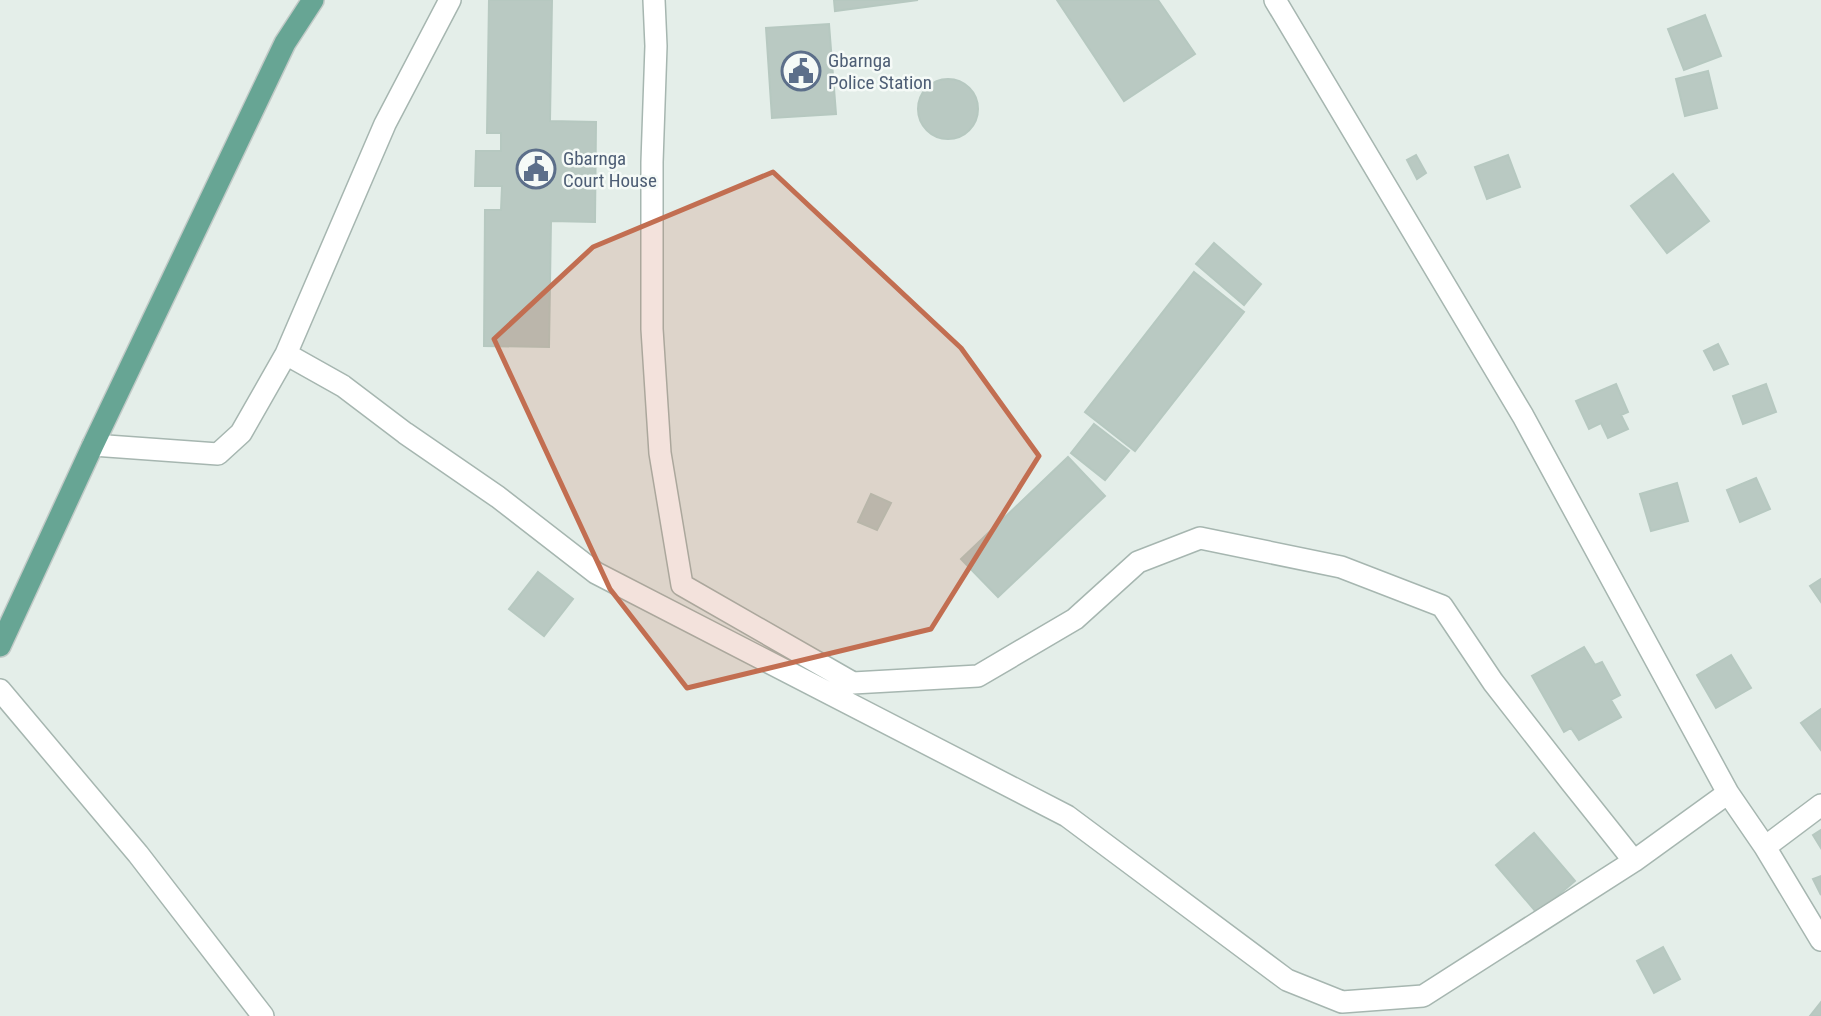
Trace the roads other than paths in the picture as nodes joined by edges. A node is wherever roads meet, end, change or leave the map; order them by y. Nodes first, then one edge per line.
1 (313, 0) edge
2 (450, 0) edge
3 (654, 0) edge
4 (1275, 0) edge
5 (286, 354) junction
6 (93, 445) junction
7 (0, 646) edge
8 (0, 690) edge
9 (1728, 793) junction
10 (1821, 805) edge
11 (1765, 847) junction
12 (1634, 861) junction
13 (1821, 940) edge
14 (263, 1016) edge

1 - 6 main road
2 - 5 street
3 - 12 street
4 - 9 street
5 - 6 street
5 - 12 street
6 - 7 main road
8 - 14 street
9 - 11 street
9 - 12 street
10 - 11 street
11 - 13 street

